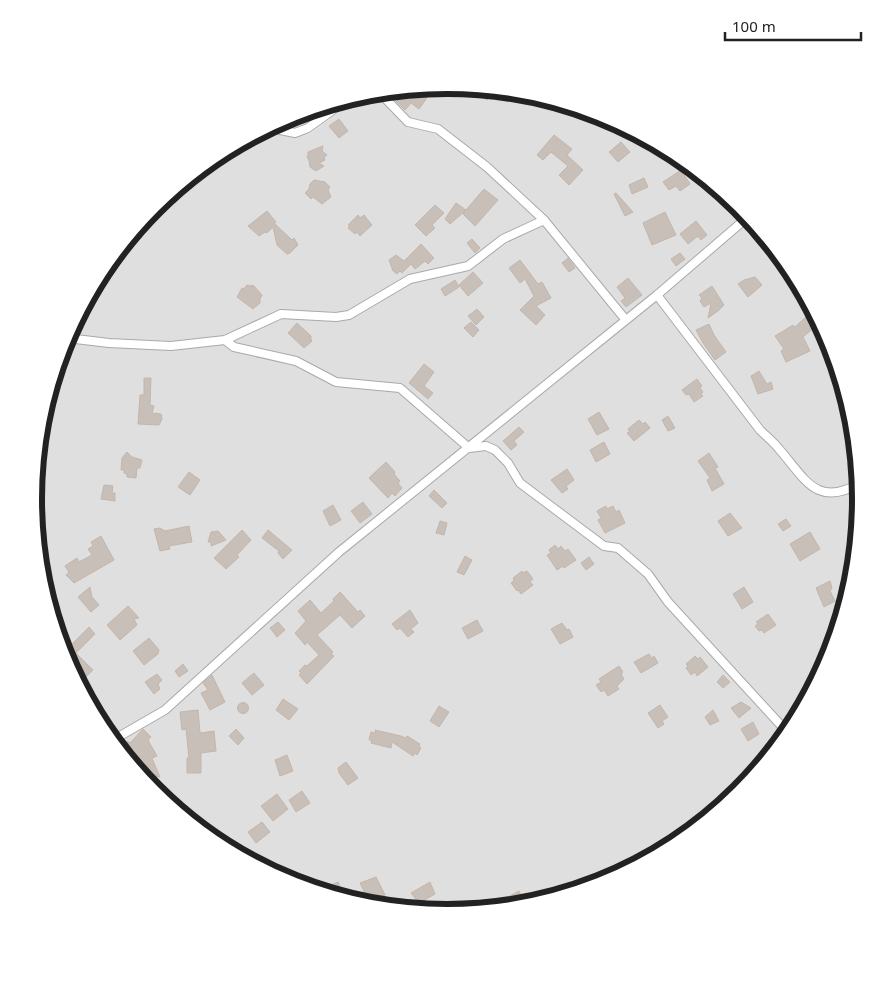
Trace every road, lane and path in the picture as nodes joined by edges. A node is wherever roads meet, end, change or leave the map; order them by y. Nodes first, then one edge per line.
1 (385, 98) edge
2 (333, 110) edge
3 (280, 130) edge
4 (544, 220) junction
5 (743, 221) edge
6 (657, 295) junction
7 (625, 319) junction
8 (75, 339) edge
9 (225, 340) junction
10 (469, 448) junction
11 (852, 486) edge
12 (782, 727) edge
13 (120, 736) edge

1 - 4 street
2 - 3 street
4 - 7 street
4 - 9 street
5 - 6 street
6 - 7 street
6 - 11 street
7 - 10 street
8 - 9 street
9 - 10 street
10 - 12 street
10 - 13 street

